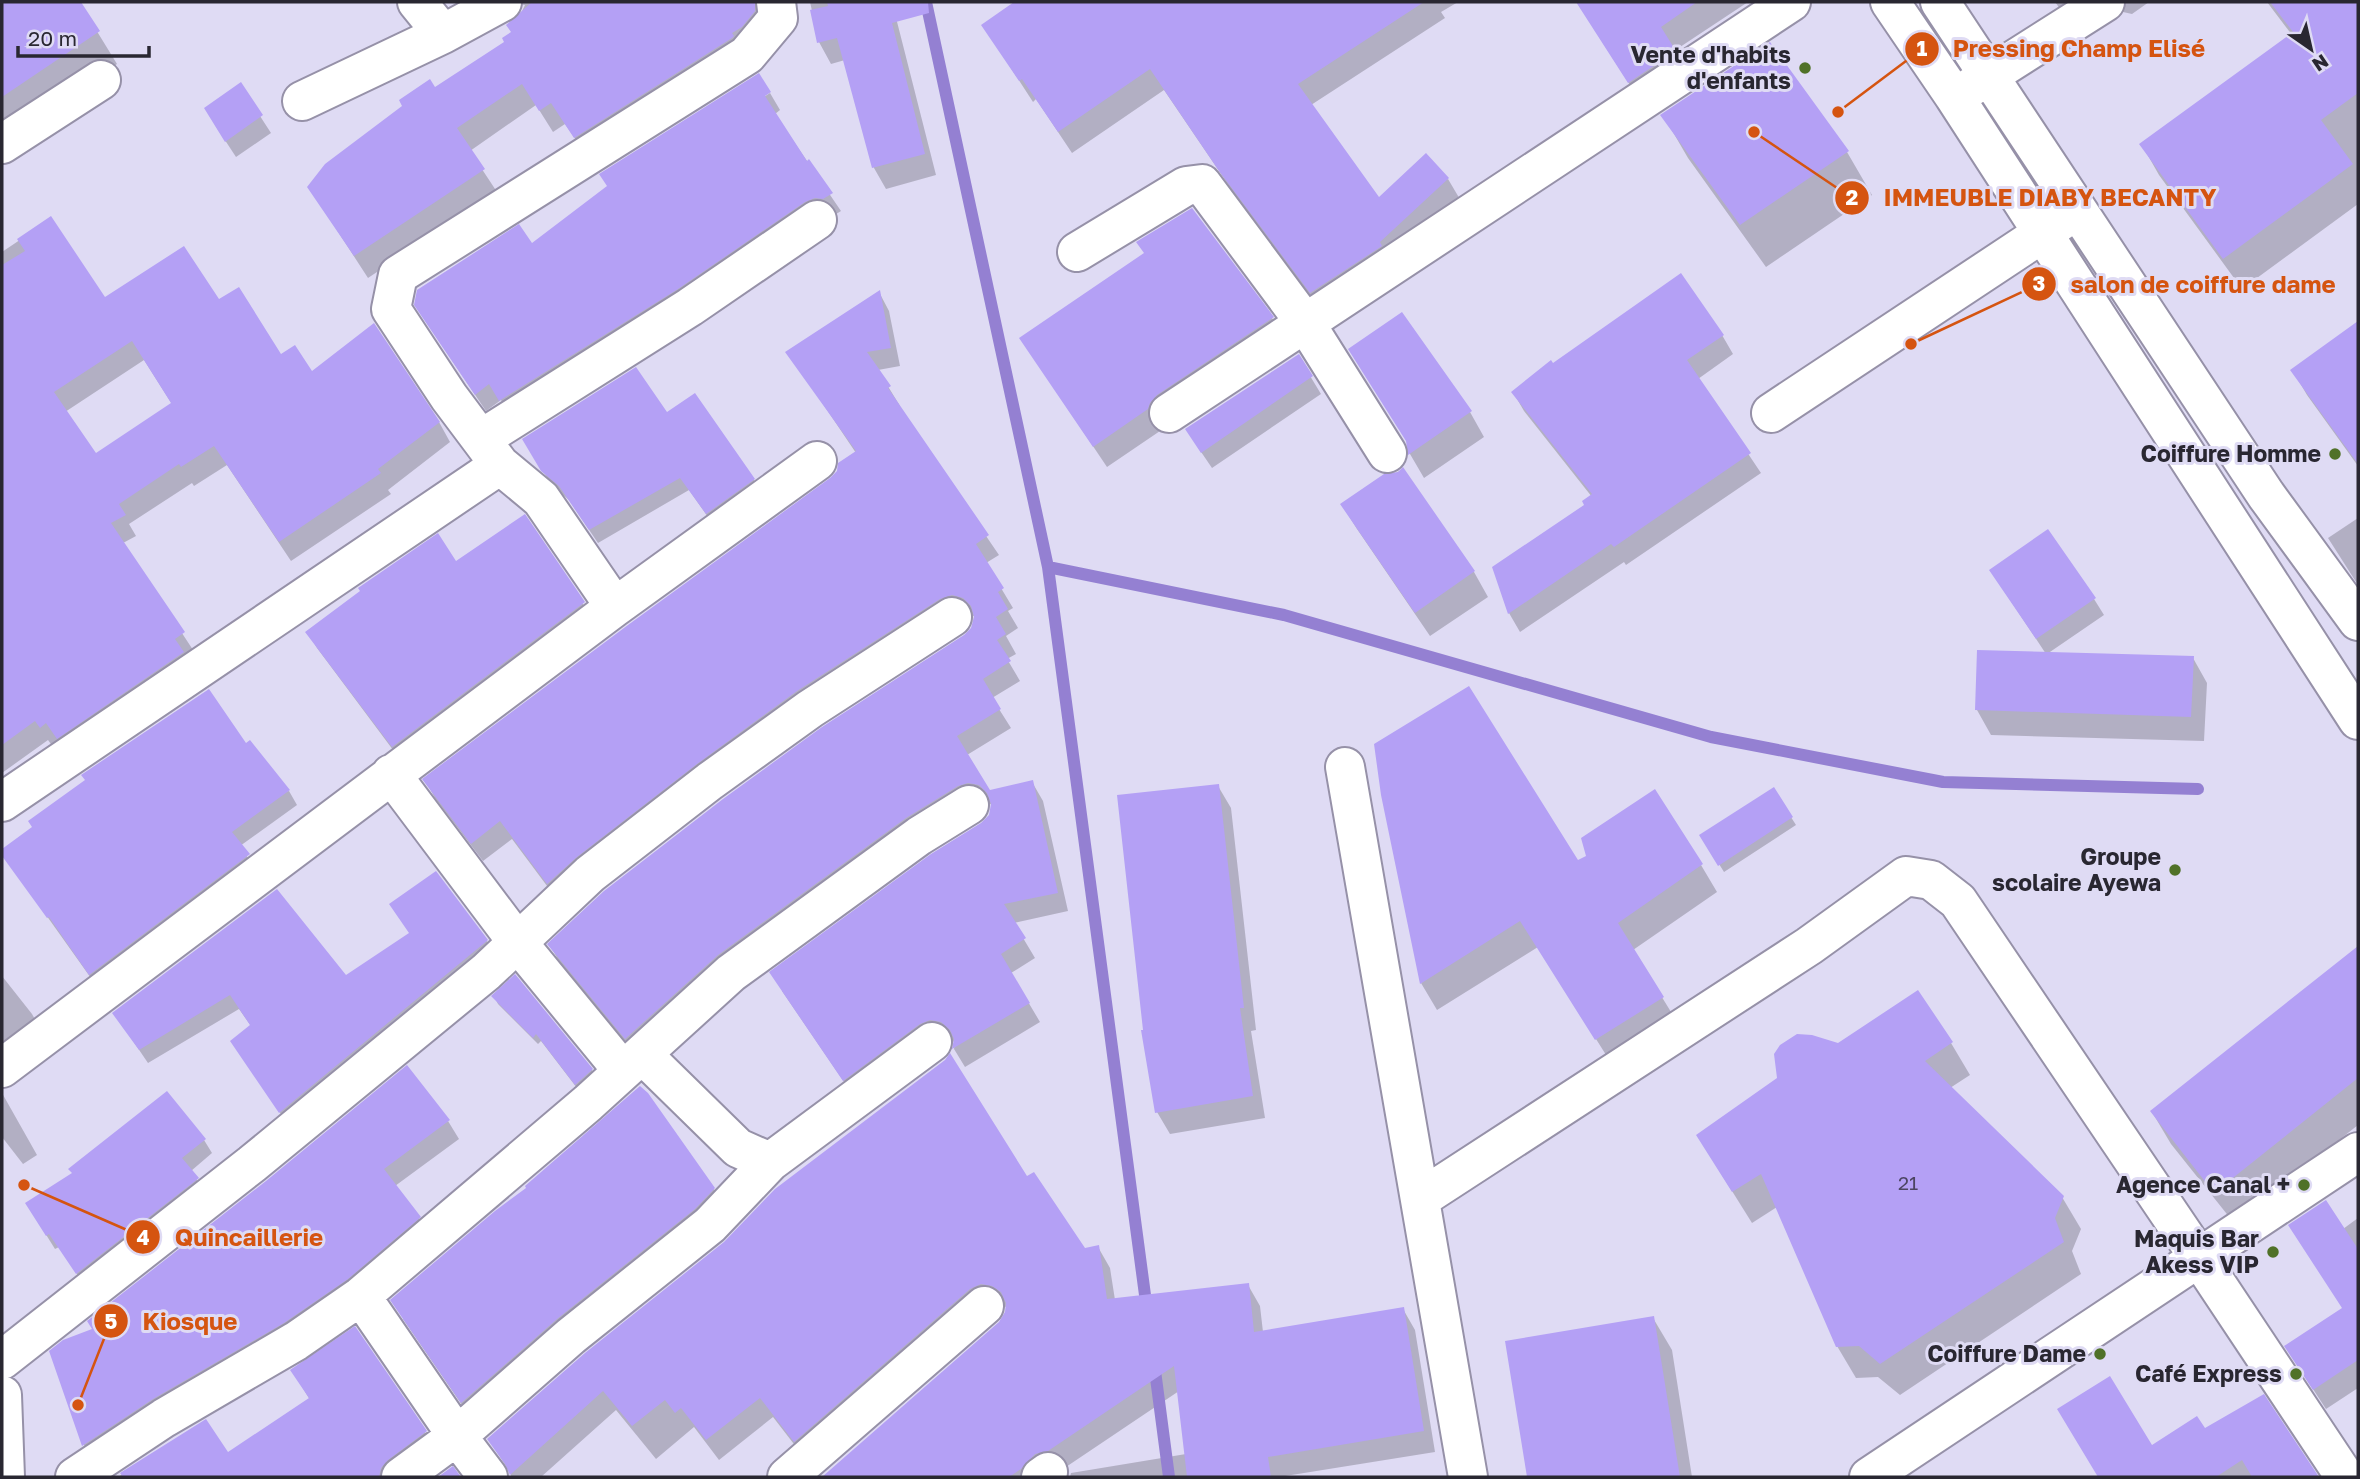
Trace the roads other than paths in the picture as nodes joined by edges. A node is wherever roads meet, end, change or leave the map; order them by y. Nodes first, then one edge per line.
1 (417, 2) edge
2 (502, 2) edge
3 (776, 2) edge
4 (1791, 2) edge
5 (1890, 2) edge
6 (1940, 2) edge
7 (2105, 2) edge
8 (443, 34) junction
9 (1989, 78) junction
10 (101, 80) dead end
11 (1954, 96) junction
12 (302, 101) dead end
13 (2, 144) edge
14 (2077, 210) junction
15 (817, 220) dead end
16 (2042, 232) junction
17 (1077, 252) dead end
18 (1306, 324) junction
19 (1169, 413) dead end
20 (1771, 414) dead end
21 (491, 452) junction
22 (1387, 453) dead end
23 (817, 461) dead end
24 (615, 607) junction
25 (953, 617) dead end
26 (2358, 621) edge
27 (2358, 720) edge
28 (1345, 766) dead end
29 (391, 774) junction
30 (2, 802) edge
31 (969, 805) dead end
32 (518, 943) junction
33 (932, 1042) dead end
34 (632, 1063) junction
35 (2, 1068) edge
36 (2358, 1152) edge
37 (770, 1162) junction
38 (1420, 1199) junction
39 (2199, 1256) junction
40 (361, 1296) junction
41 (984, 1306) dead end
42 (2, 1360) edge
43 (2, 1395) edge
44 (457, 1436) junction
45 (5, 1477) edge
46 (75, 1477) edge
47 (401, 1477) edge
48 (488, 1477) edge
49 (788, 1477) edge
50 (1468, 1477) edge
51 (1869, 1477) edge
52 (2345, 1477) edge

1 - 8 street
2 - 8 street
3 - 21 street
4 - 18 street
5 - 11 street
6 - 9 street
7 - 9 street
8 - 12 street
9 - 11 street
9 - 14 street
10 - 13 street
11 - 16 street
14 - 16 street
14 - 26 street
15 - 21 street
16 - 20 street
16 - 27 street
17 - 18 street
18 - 19 street
18 - 22 street
21 - 24 street
21 - 30 street
23 - 24 street
24 - 29 street
25 - 32 street
28 - 38 street
29 - 32 street
29 - 35 street
31 - 34 street
32 - 34 street
32 - 42 street
33 - 37 street
34 - 37 street
34 - 40 street
36 - 39 street
37 - 44 street
38 - 39 street
38 - 50 street
39 - 51 street
39 - 52 street
40 - 44 street
40 - 46 street
41 - 49 street
43 - 45 street
44 - 47 street
44 - 48 street

